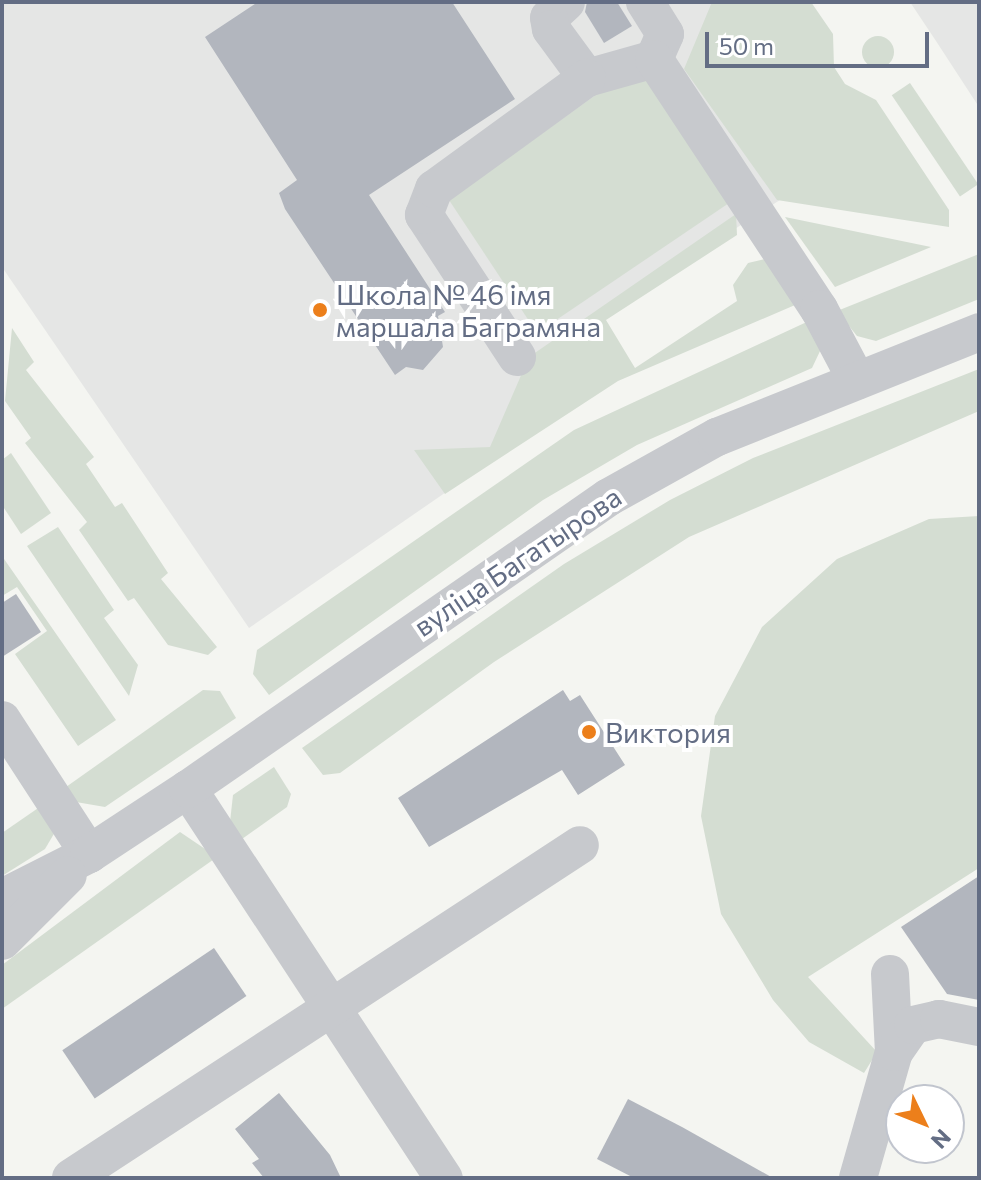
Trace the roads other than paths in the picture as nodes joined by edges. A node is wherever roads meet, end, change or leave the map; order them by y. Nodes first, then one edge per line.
1 (566, 2) edge
2 (645, 2) edge
3 (654, 59) junction
4 (587, 78) junction
5 (979, 332) edge
6 (517, 357) dead end
7 (857, 381) junction
8 (2, 720) edge
9 (188, 789) junction
10 (580, 845) dead end
11 (89, 854) junction
12 (2, 898) edge
13 (2, 941) edge
14 (890, 974) dead end
15 (331, 1008) junction
16 (979, 1027) edge
17 (894, 1052) junction
18 (71, 1178) edge
19 (444, 1178) edge
20 (858, 1178) edge

1 - 4 street
2 - 3 street
3 - 4 street
3 - 7 street
4 - 6 street
5 - 7 street, вуліца Багатырова
7 - 9 street, вуліца Багатырова
8 - 11 street
9 - 11 street, вуліца Багатырова
9 - 15 street
10 - 15 street
11 - 12 street, вуліца Багатырова
11 - 13 street, вуліца Багатырова
14 - 17 street
15 - 18 street
15 - 19 street
16 - 17 street
17 - 20 street

